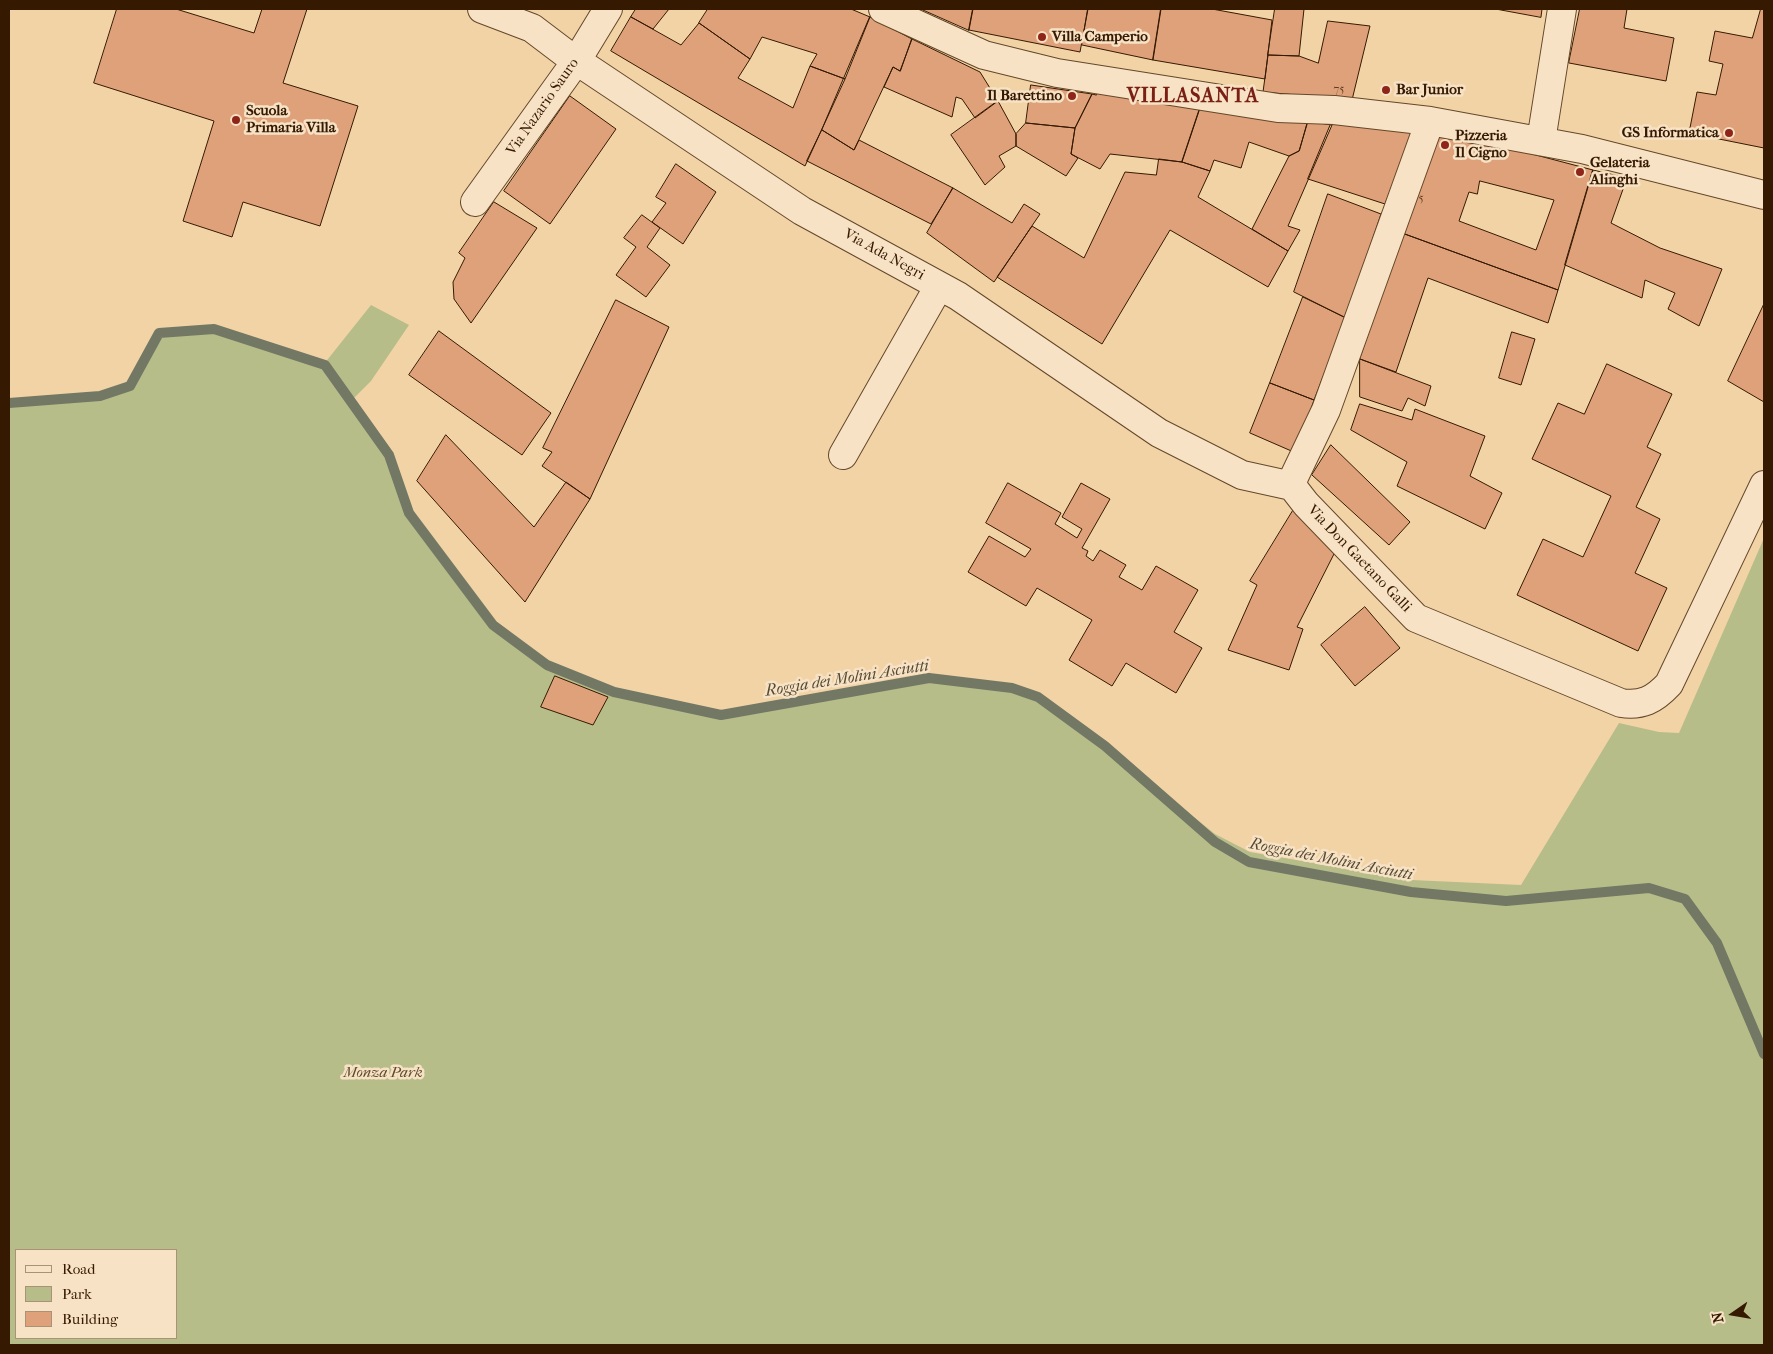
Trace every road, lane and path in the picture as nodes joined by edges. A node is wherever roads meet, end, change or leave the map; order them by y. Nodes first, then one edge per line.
1 (482, 9) edge
2 (608, 9) edge
3 (883, 9) edge
4 (1562, 9) edge
5 (577, 60) junction
6 (1430, 121) junction
7 (1541, 141) junction
8 (1764, 195) edge
9 (475, 202) dead end
10 (940, 286) junction
11 (843, 455) dead end
12 (1764, 485) edge
13 (1292, 486) junction

1 - 5 street, Via Ada Negri
2 - 5 street, Via Nazario Sauro
3 - 6 street
4 - 7 street
5 - 9 street, Via Nazario Sauro
5 - 10 street, Via Ada Negri
6 - 7 street
6 - 13 street
7 - 8 street
10 - 11 street
10 - 13 street, Via Ada Negri
12 - 13 street, Via Don Gaetano Galli

